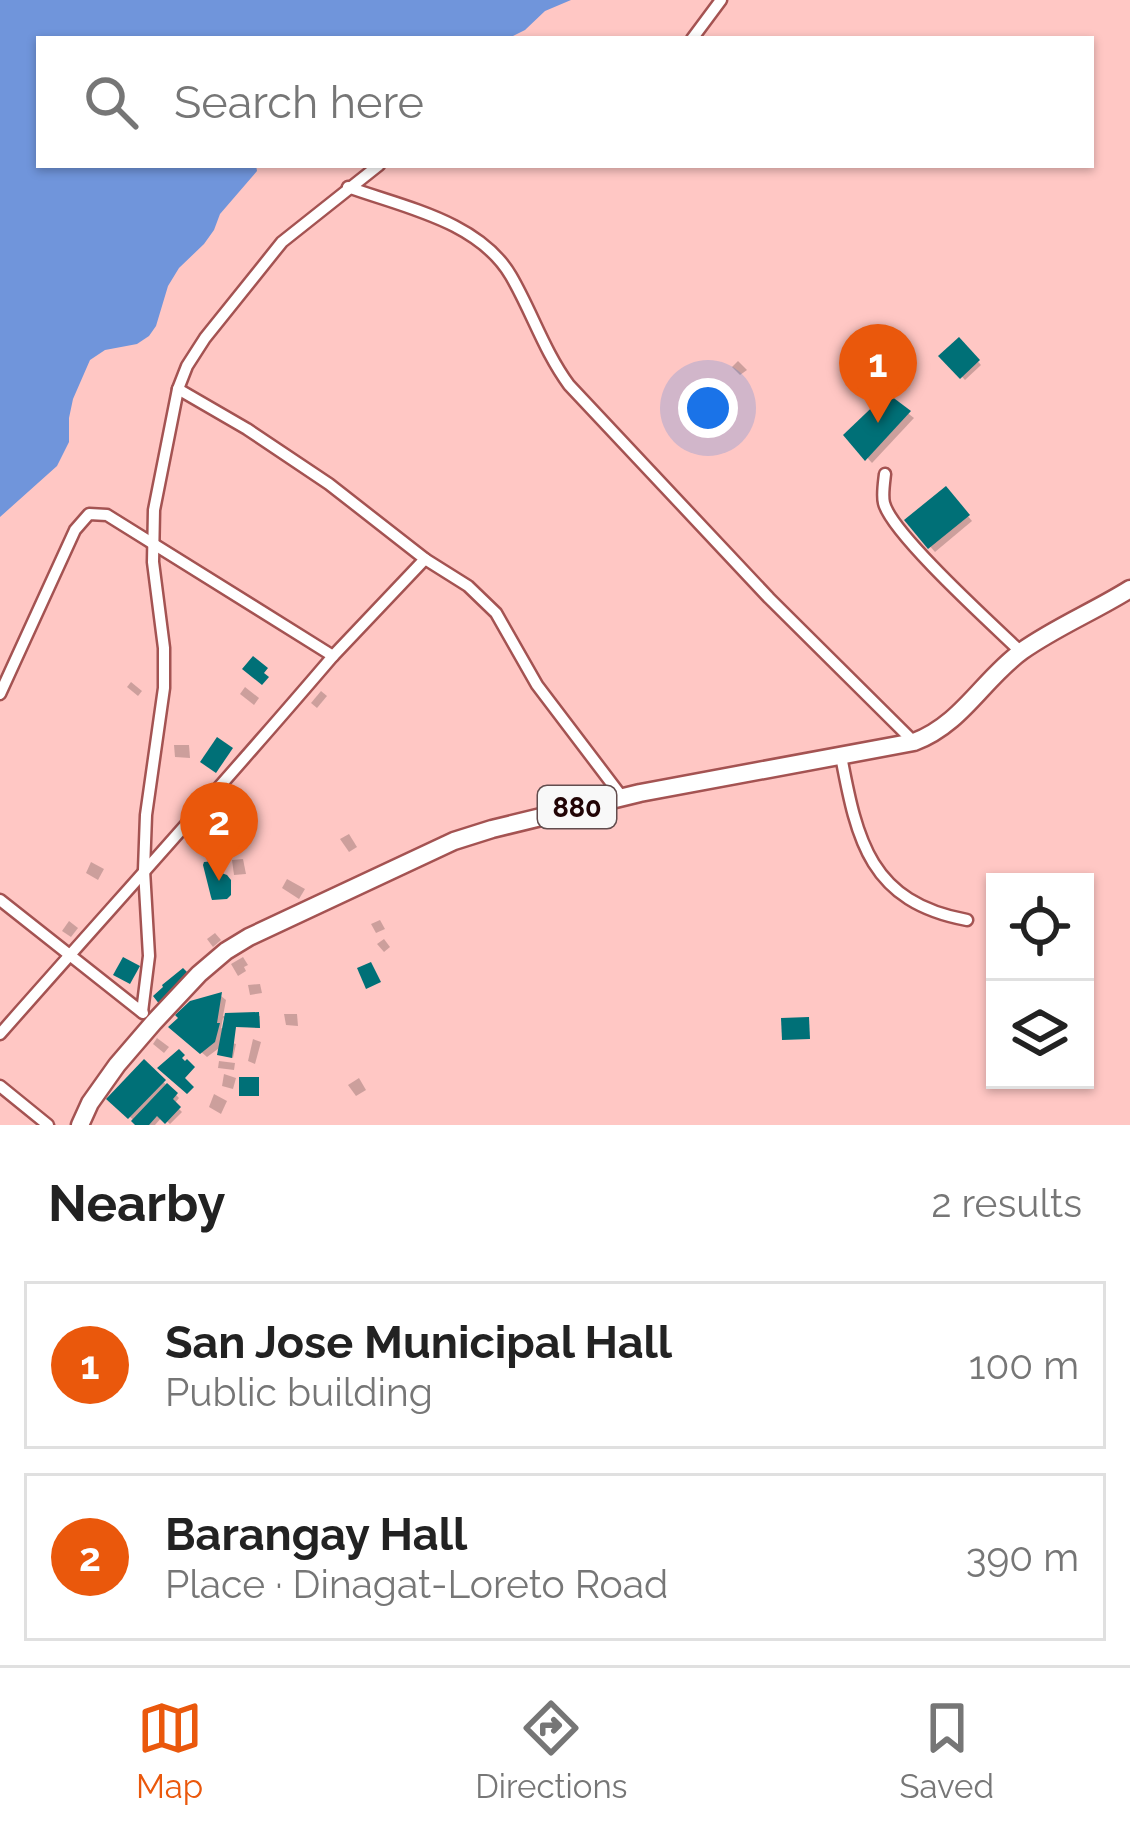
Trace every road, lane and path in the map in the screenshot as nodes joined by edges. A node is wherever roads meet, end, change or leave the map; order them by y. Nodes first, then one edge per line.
1 (721, 0) edge
2 (694, 36) edge
3 (375, 168) edge
4 (348, 187) junction
5 (178, 389) junction
6 (885, 474) dead end
7 (152, 543) junction
8 (424, 559) junction
9 (1130, 589) edge
10 (1021, 652) junction
11 (333, 656) junction
12 (0, 694) edge
13 (914, 742) junction
14 (841, 756) junction
15 (622, 797) junction
16 (144, 869) junction
17 (0, 900) edge
18 (967, 920) dead end
19 (70, 954) junction
20 (148, 1017) junction
21 (0, 1034) edge
22 (0, 1086) edge
23 (48, 1125) edge
24 (80, 1125) edge

1 - 2 street
3 - 4 street
4 - 5 street
4 - 13 street
5 - 7 street
5 - 8 street
6 - 10 street
7 - 11 street
7 - 12 street
7 - 16 street
8 - 11 street
8 - 15 street
9 - 10 main road, 880
10 - 13 main road, 880
11 - 16 street
13 - 14 main road, 880
14 - 15 main road, 880
14 - 18 street
15 - 20 main road, 880
16 - 19 street
16 - 20 street
17 - 19 street
19 - 20 street
19 - 21 street
20 - 24 main road, 880
22 - 23 street

